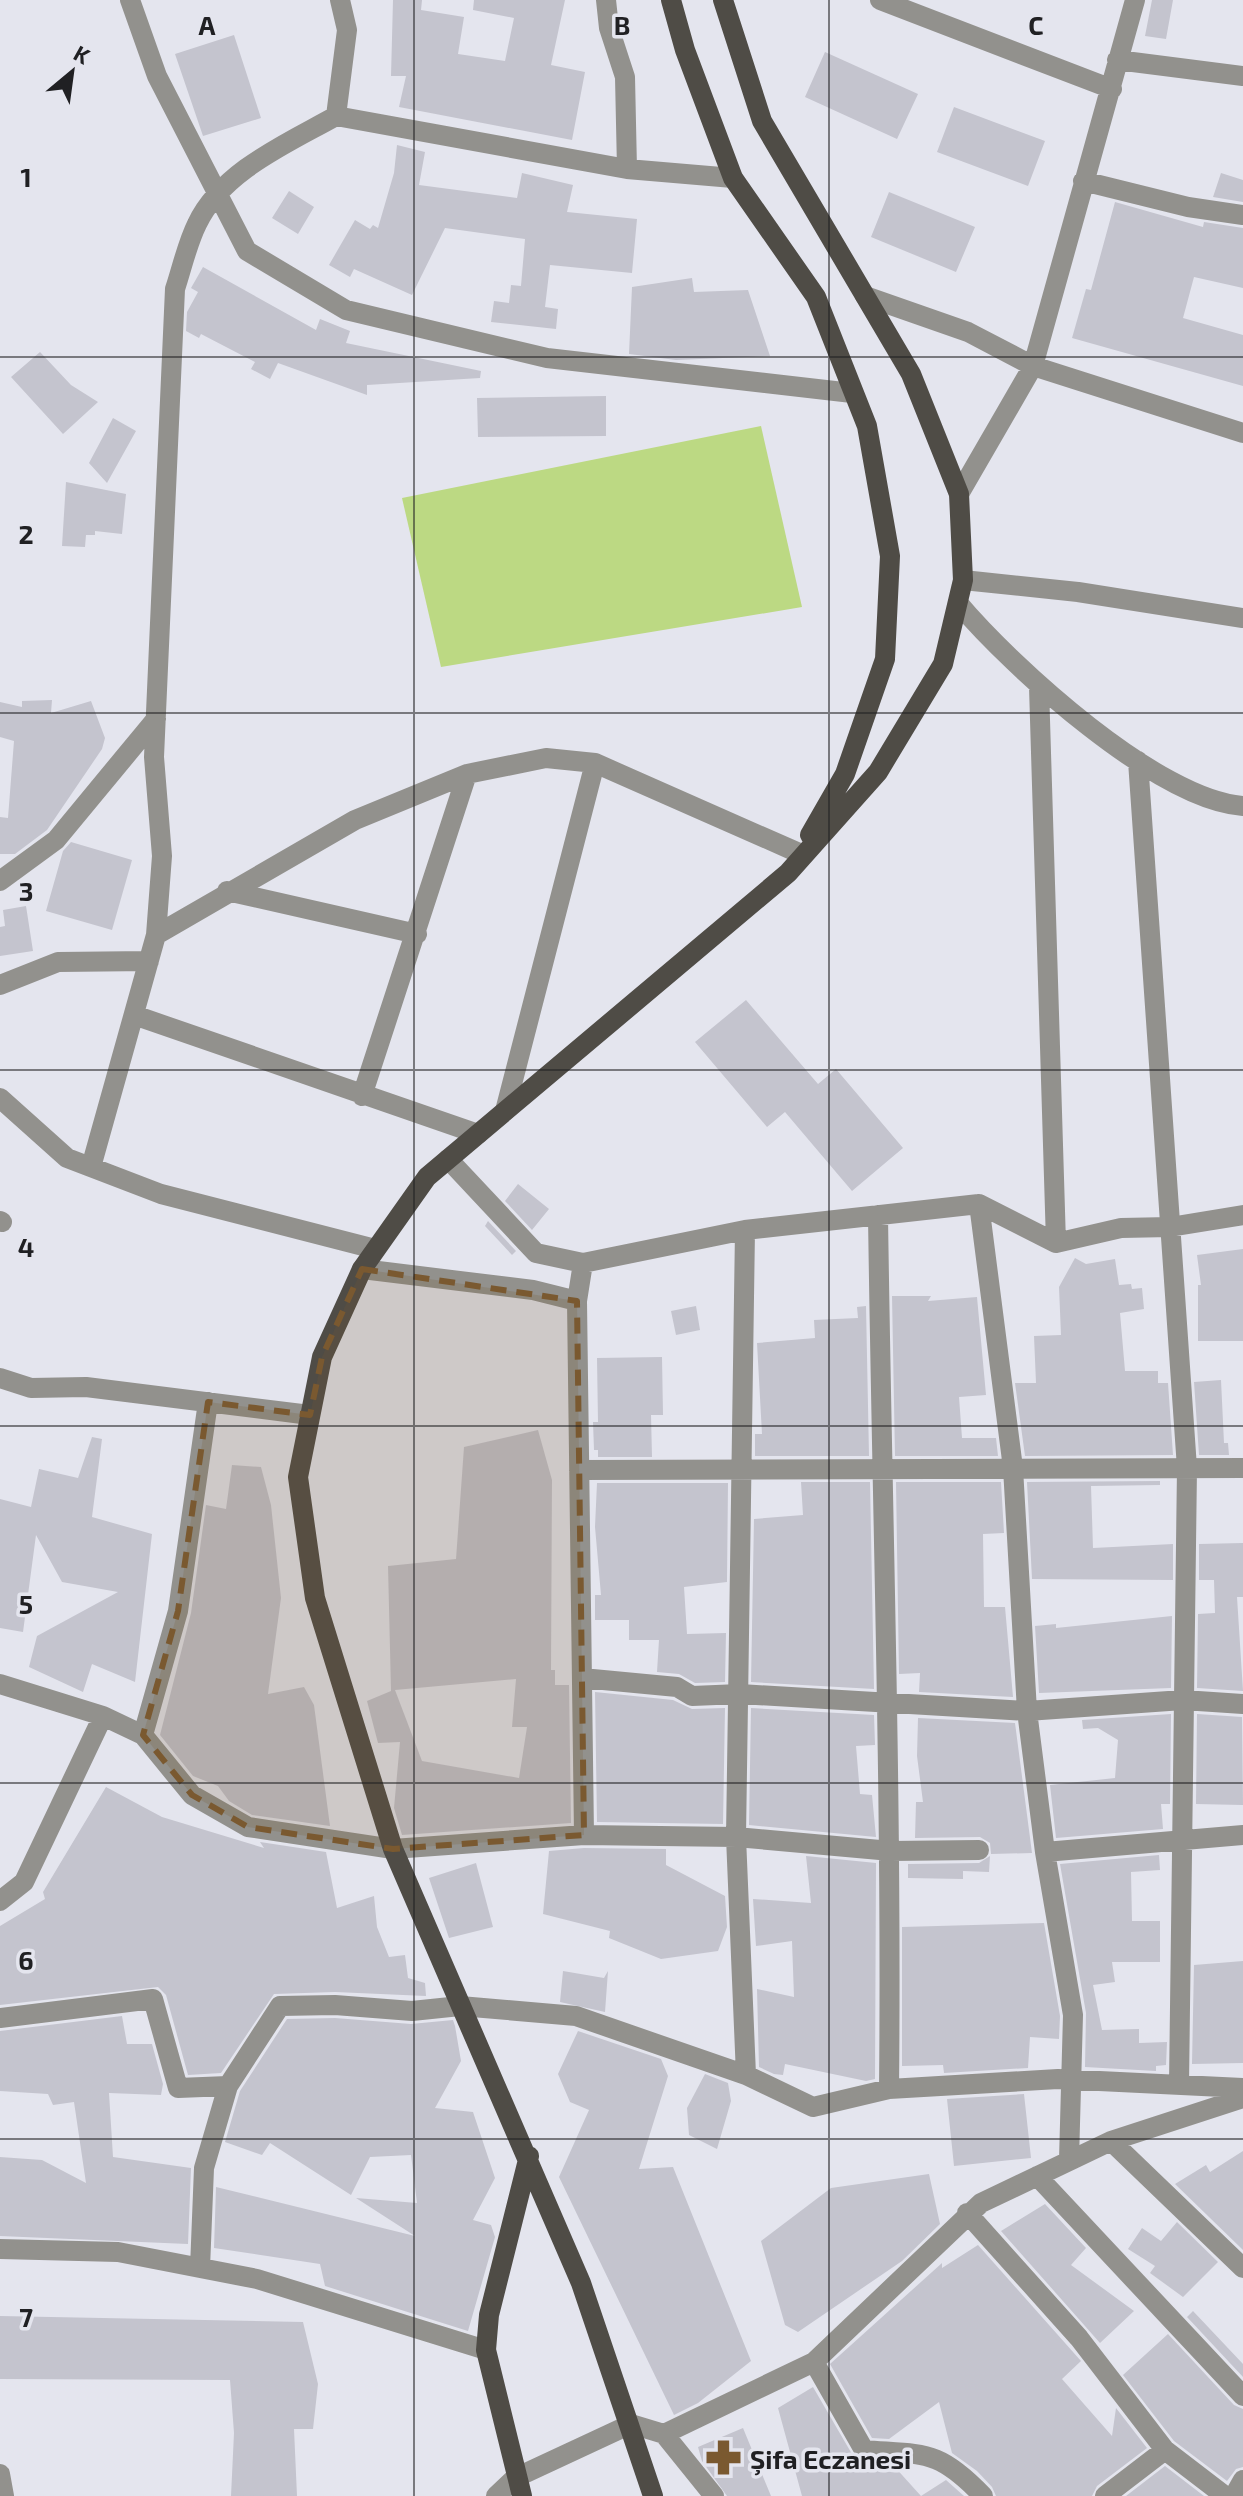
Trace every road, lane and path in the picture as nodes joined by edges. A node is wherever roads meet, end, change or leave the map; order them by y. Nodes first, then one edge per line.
1 (130, 0) edge
2 (340, 0) edge
3 (606, 0) edge
4 (671, 0) edge
5 (723, 0) edge
6 (880, 0) edge
7 (1135, 0) edge
8 (1117, 60) junction
9 (1243, 76) edge
10 (1112, 89) junction
11 (336, 116) junction
12 (627, 169) junction
13 (733, 178) junction
14 (1083, 181) junction
15 (217, 194) junction
16 (1243, 215) edge
17 (865, 296) junction
18 (1033, 366) junction
19 (852, 393) junction
20 (1243, 433) edge
21 (959, 494) junction
22 (963, 580) junction
23 (958, 603) junction
24 (1243, 618) edge
25 (1039, 687) junction
26 (156, 719) junction
27 (1138, 761) junction
28 (595, 763) junction
29 (467, 774) junction
30 (1243, 806) edge
31 (799, 853) junction
32 (788, 873) junction
33 (0, 881) edge
34 (227, 891) junction
35 (417, 934) junction
36 (156, 935) junction
37 (149, 961) junction
38 (0, 985) edge
39 (134, 1015) junction
40 (362, 1096) junction
41 (0, 1098) edge
42 (505, 1111) junction
43 (478, 1134) junction
44 (448, 1159) junction
45 (91, 1167) junction
46 (979, 1204) junction
47 (878, 1215) junction
48 (1243, 1215) edge
49 (1170, 1227) junction
50 (745, 1230) junction
51 (1056, 1243) junction
52 (375, 1249) junction
53 (583, 1263) junction
54 (362, 1269) junction
55 (577, 1301) junction
56 (0, 1378) edge
57 (208, 1402) junction
58 (310, 1415) junction
59 (1013, 1468) junction
60 (1187, 1468) junction
61 (1243, 1468) edge
62 (744, 1469) junction
63 (882, 1469) junction
64 (579, 1470) junction
65 (582, 1678) junction
66 (0, 1684) edge
67 (740, 1694) junction
68 (1183, 1700) junction
69 (884, 1701) junction
70 (1243, 1704) edge
71 (1027, 1711) junction
72 (103, 1716) junction
73 (143, 1735) junction
74 (584, 1835) junction
75 (1243, 1835) edge
76 (736, 1837) junction
77 (1180, 1842) junction
78 (393, 1849) junction
79 (979, 1850) dead end
80 (891, 1851) junction
81 (1045, 1852) junction
82 (0, 1901) edge
83 (460, 2006) junction
84 (0, 2018) edge
85 (746, 2075) junction
86 (1074, 2079) junction
87 (1179, 2085) junction
88 (228, 2086) junction
89 (1243, 2088) edge
90 (889, 2089) junction
91 (1243, 2098) edge
92 (1111, 2141) junction
93 (529, 2156) junction
94 (1069, 2160) junction
95 (1037, 2176) junction
96 (967, 2213) junction
97 (0, 2249) edge
98 (200, 2268) junction
99 (1243, 2268) edge
100 (486, 2350) junction
101 (814, 2362) junction
102 (1243, 2396) edge
103 (631, 2424) junction
104 (664, 2434) junction
105 (1165, 2450) junction
106 (0, 2474) edge
107 (1243, 2480) edge
108 (519, 2487) edge
109 (4, 2496) edge
110 (496, 2496) edge
111 (653, 2496) edge
112 (714, 2496) edge
113 (983, 2496) edge
114 (1105, 2496) edge
115 (1225, 2496) edge
116 (1234, 2496) edge

1 - 15 street
2 - 11 street
3 - 12 street
4 - 13 main road
5 - 17 main road
6 - 10 street
7 - 8 street
8 - 9 street
8 - 10 street
10 - 14 street
11 - 12 street
11 - 15 street
12 - 13 street
13 - 19 main road
14 - 16 street
14 - 18 street
15 - 19 street
15 - 26 street
17 - 18 street
17 - 21 main road
18 - 20 street
18 - 21 street
19 - 31 main road
21 - 22 main road
22 - 23 main road
22 - 24 street
23 - 25 street
23 - 32 main road
25 - 27 street
25 - 51 street
26 - 33 street
26 - 36 street
27 - 30 street
27 - 49 street
28 - 29 street
28 - 31 street
28 - 42 street
29 - 34 street
29 - 35 street
31 - 32 main road
32 - 42 main road
34 - 35 street
34 - 36 street
35 - 40 street
36 - 37 street
37 - 38 street
37 - 39 street
39 - 40 street
39 - 45 street
40 - 43 street
41 - 45 street
42 - 43 main road
43 - 44 main road
44 - 52 main road
44 - 53 street
45 - 52 street
46 - 47 street
46 - 51 street
46 - 59 street
47 - 50 street
47 - 63 street
48 - 49 street
49 - 51 street
49 - 60 street
50 - 53 street
50 - 62 street
52 - 54 main road
53 - 55 street
54 - 55 street
54 - 58 main road
55 - 64 street
56 - 57 street
57 - 58 street
57 - 73 street
58 - 78 main road
59 - 60 street
59 - 63 street
59 - 71 street
60 - 61 street
60 - 68 street
62 - 63 street
62 - 64 street
62 - 67 street
63 - 69 street
64 - 65 street
65 - 67 street
65 - 74 street
66 - 72 street
67 - 69 street
67 - 76 street
68 - 70 street
68 - 71 street
68 - 77 street
69 - 71 street
69 - 80 street
71 - 81 street
72 - 73 street
72 - 82 street
73 - 78 street
74 - 76 street
74 - 78 street
75 - 77 street
76 - 80 street
76 - 85 street
77 - 81 street
77 - 87 street
78 - 83 main road
79 - 80 street
80 - 90 street
81 - 86 street
83 - 85 street
83 - 88 street
83 - 93 main road
84 - 88 street
85 - 90 street
86 - 87 street
86 - 90 street
86 - 94 street
87 - 89 street
88 - 98 street
91 - 92 street
92 - 94 street
92 - 99 street
93 - 100 main road
93 - 103 main road
94 - 95 street
95 - 96 street
95 - 102 street
96 - 101 street
96 - 105 street
97 - 98 street
98 - 100 street
100 - 108 main road
101 - 104 street
101 - 113 street
103 - 104 street
103 - 108 street
103 - 111 main road
104 - 112 street
105 - 114 street
105 - 115 street
106 - 109 street
107 - 116 street
108 - 110 street

